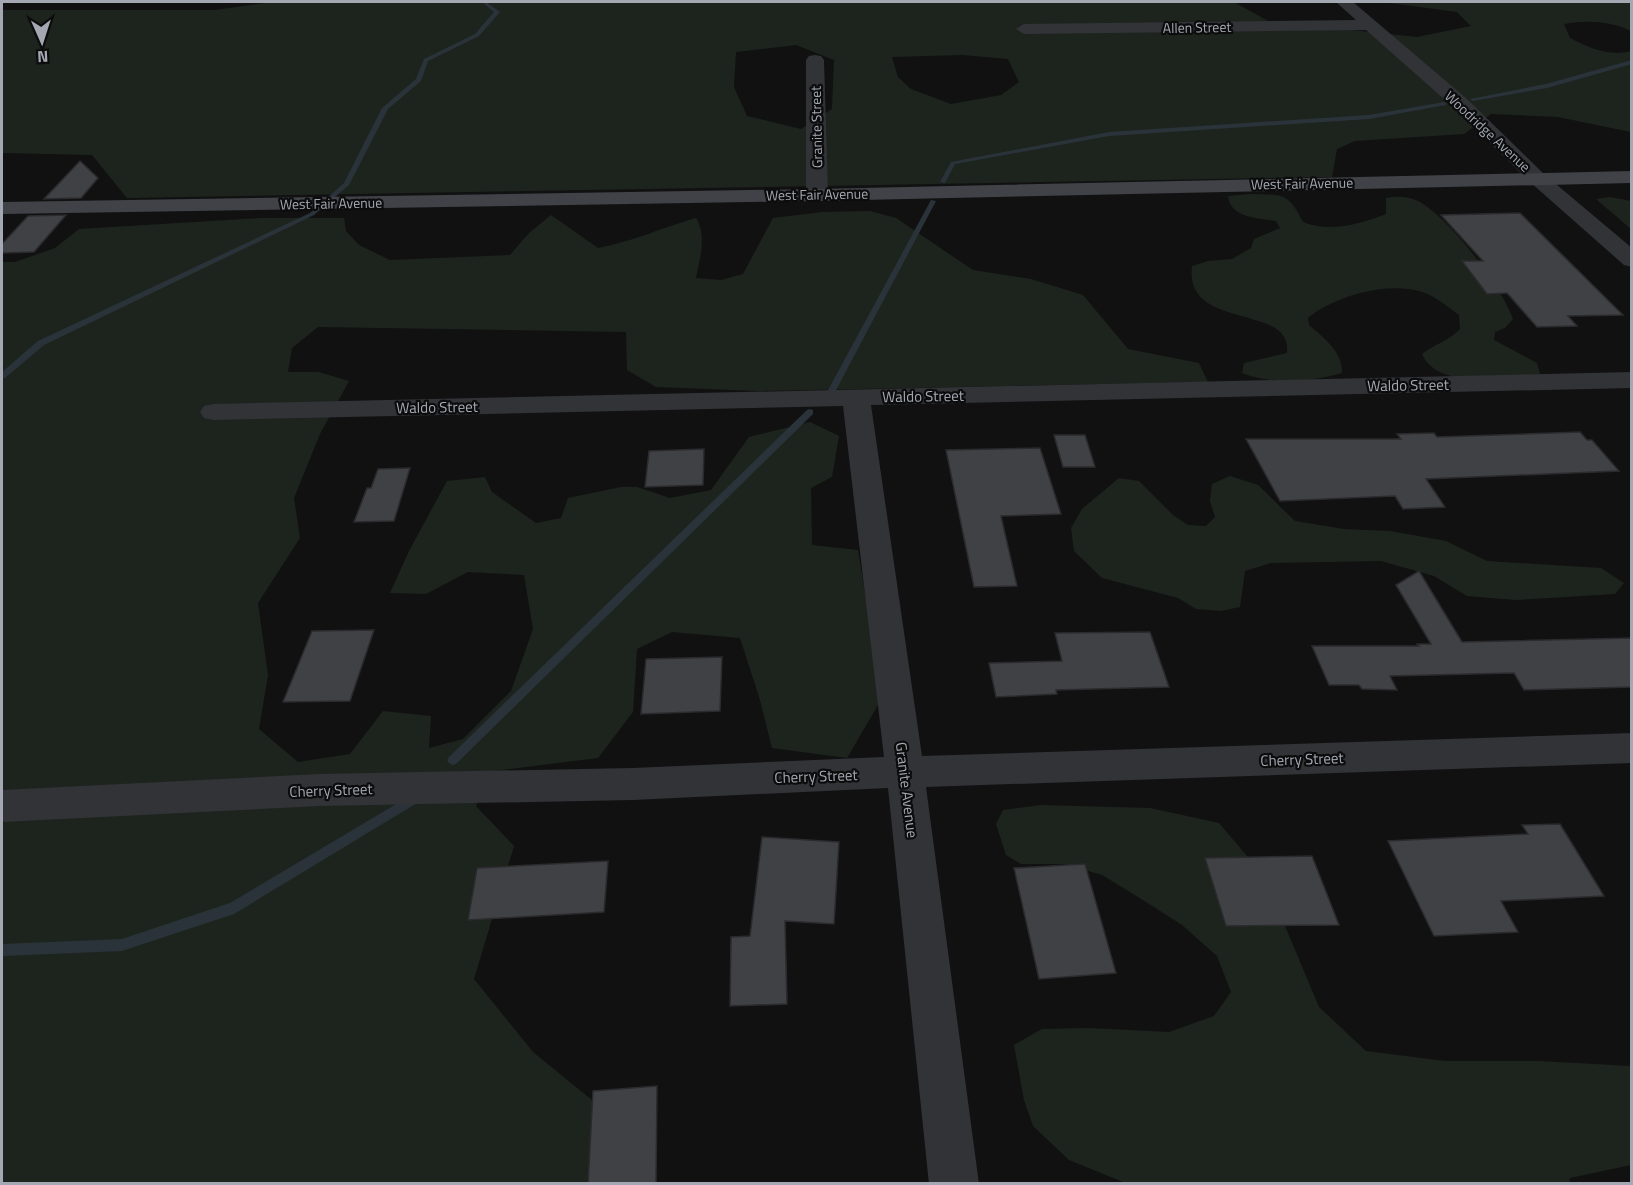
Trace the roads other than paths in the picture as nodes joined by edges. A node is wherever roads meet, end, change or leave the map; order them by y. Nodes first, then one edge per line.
1 (1344, 2) edge
2 (1369, 25) junction
3 (1024, 29) dead end
4 (815, 60) dead end
5 (1632, 177) edge
6 (1537, 178) junction
7 (817, 195) junction
8 (2, 208) edge
9 (1632, 260) edge
10 (1632, 380) edge
11 (856, 398) junction
12 (214, 412) dead end
13 (1632, 748) edge
14 (905, 772) junction
15 (2, 806) edge
16 (954, 1184) edge

1 - 2 street, Woodridge Avenue
2 - 3 street, Allen Street
2 - 6 street, Woodridge Avenue
4 - 7 street, Granite Street
5 - 6 street, West Fair Avenue
6 - 7 street, West Fair Avenue
6 - 9 street, Woodridge Avenue
7 - 8 street, West Fair Avenue
10 - 11 street, Waldo Street
11 - 12 street, Waldo Street
11 - 14 street, Granite Avenue
13 - 14 street, Cherry Street
14 - 15 street, Cherry Street
14 - 16 street, Granite Avenue

